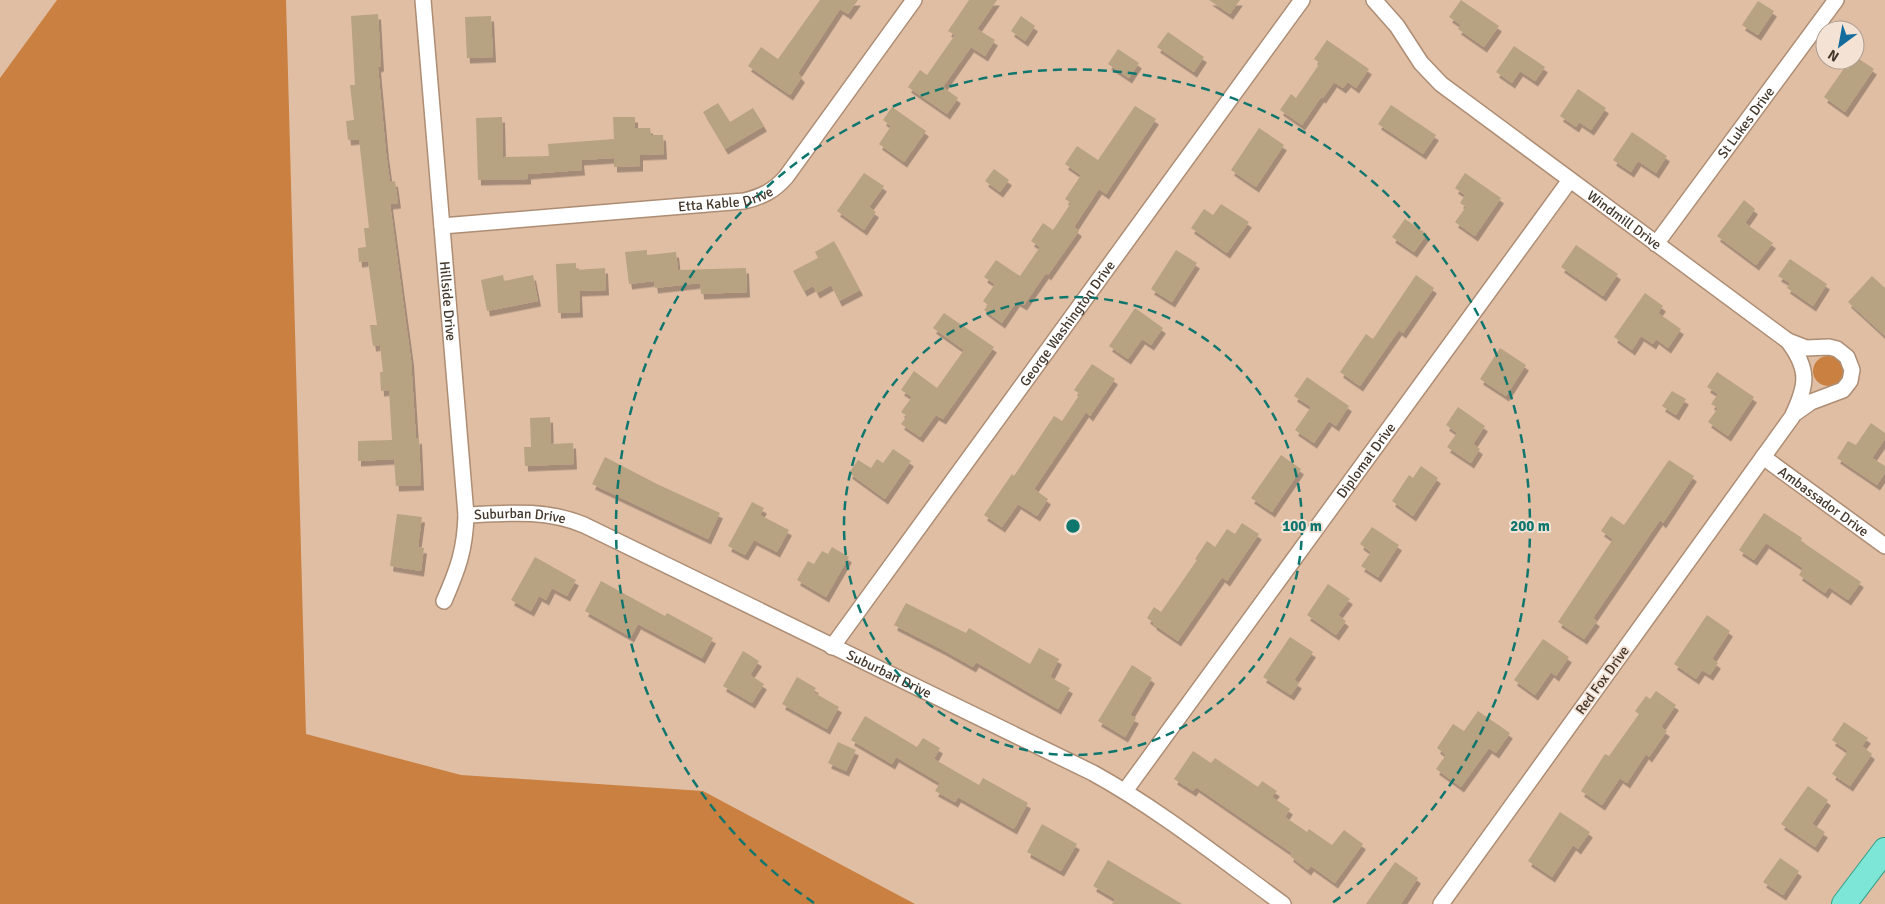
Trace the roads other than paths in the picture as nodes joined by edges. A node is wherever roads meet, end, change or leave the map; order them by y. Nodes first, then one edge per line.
1 (423, 0) edge
2 (914, 0) edge
3 (1302, 0) edge
4 (1374, 0) edge
5 (1836, 0) edge
6 (1570, 180) junction
7 (442, 226) junction
8 (1656, 244) junction
9 (1788, 341) junction
10 (1792, 417) junction
11 (1763, 457) junction
12 (466, 515) junction
13 (1885, 546) edge
14 (444, 601) dead end
15 (832, 647) junction
16 (1125, 791) junction
17 (1885, 850) edge
18 (1284, 904) edge
19 (1440, 904) edge
20 (1844, 904) edge

1 - 7 street, Hillside Drive
2 - 7 street, Etta Kable Drive
3 - 15 street, George Washington Drive
4 - 6 street, Windmill Drive
5 - 8 street, St Lukes Drive
6 - 8 street, Windmill Drive
6 - 16 street, Diplomat Drive
7 - 12 street, Hillside Drive
8 - 9 street, Windmill Drive
9 - 10 street, Windmill Drive
9 - 10 street
10 - 11 street, Windmill Drive
11 - 13 street, Ambassador Drive
11 - 19 street, Red Fox Drive
12 - 14 street, Hillside Drive
12 - 15 street, Suburban Drive
15 - 16 street, Suburban Drive
16 - 18 street, Suburban Drive
17 - 20 main road

